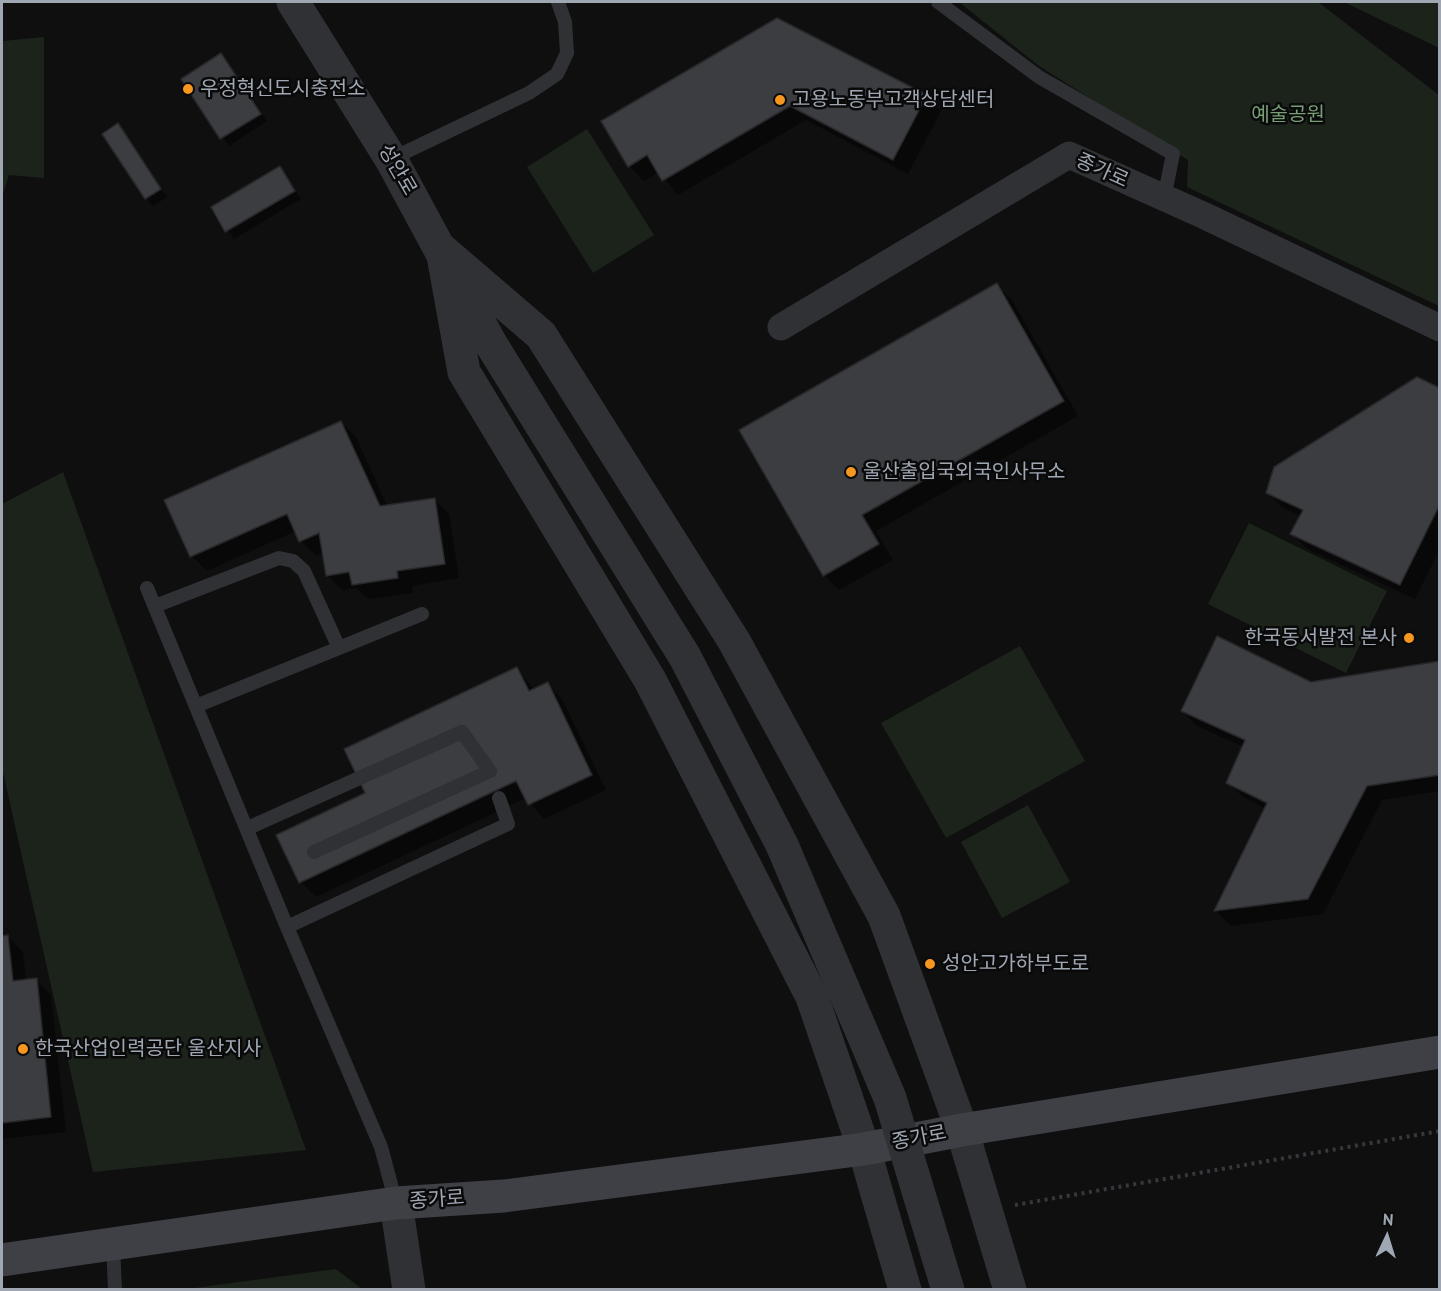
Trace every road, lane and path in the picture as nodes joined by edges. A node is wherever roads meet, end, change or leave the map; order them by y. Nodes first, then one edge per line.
1 (293, 2) edge
2 (558, 2) edge
3 (938, 2) edge
4 (391, 159) junction
5 (1164, 198) junction
6 (442, 250) junction
7 (781, 327) dead end
8 (1440, 328) edge
9 (147, 588) dead end
10 (155, 606) junction
11 (422, 614) dead end
12 (339, 648) junction
13 (196, 706) junction
14 (499, 798) dead end
15 (248, 828) junction
16 (314, 852) dead end
17 (287, 927) junction
18 (1440, 1052) edge
19 (962, 1130) junction
20 (1440, 1131) edge
21 (864, 1149) junction
22 (396, 1203) junction
23 (986, 1210) junction
24 (114, 1245) junction
25 (2, 1260) edge
26 (115, 1290) edge
27 (408, 1290) edge
28 (905, 1290) edge
29 (948, 1290) edge
30 (1010, 1290) edge

1 - 4 street, 성안로
2 - 4 lane
3 - 5 lane
4 - 6 street, 성안로
5 - 7 street, 종가로
5 - 8 street, 종가로
6 - 19 street
6 - 21 street
6 - 29 street, 성안로, bridge
9 - 10 lane
10 - 12 lane
10 - 13 lane
11 - 12 lane
12 - 13 lane
13 - 15 lane
14 - 17 lane
15 - 16 lane
15 - 17 lane
17 - 22 lane
18 - 19 main road, 종가로
19 - 21 main road, 종가로
19 - 23 street
20 - 23 path
21 - 22 main road, 종가로
21 - 28 street
22 - 24 main road, 종가로
22 - 27 street, 종가로
23 - 30 street
24 - 25 main road, 종가로
24 - 26 lane

